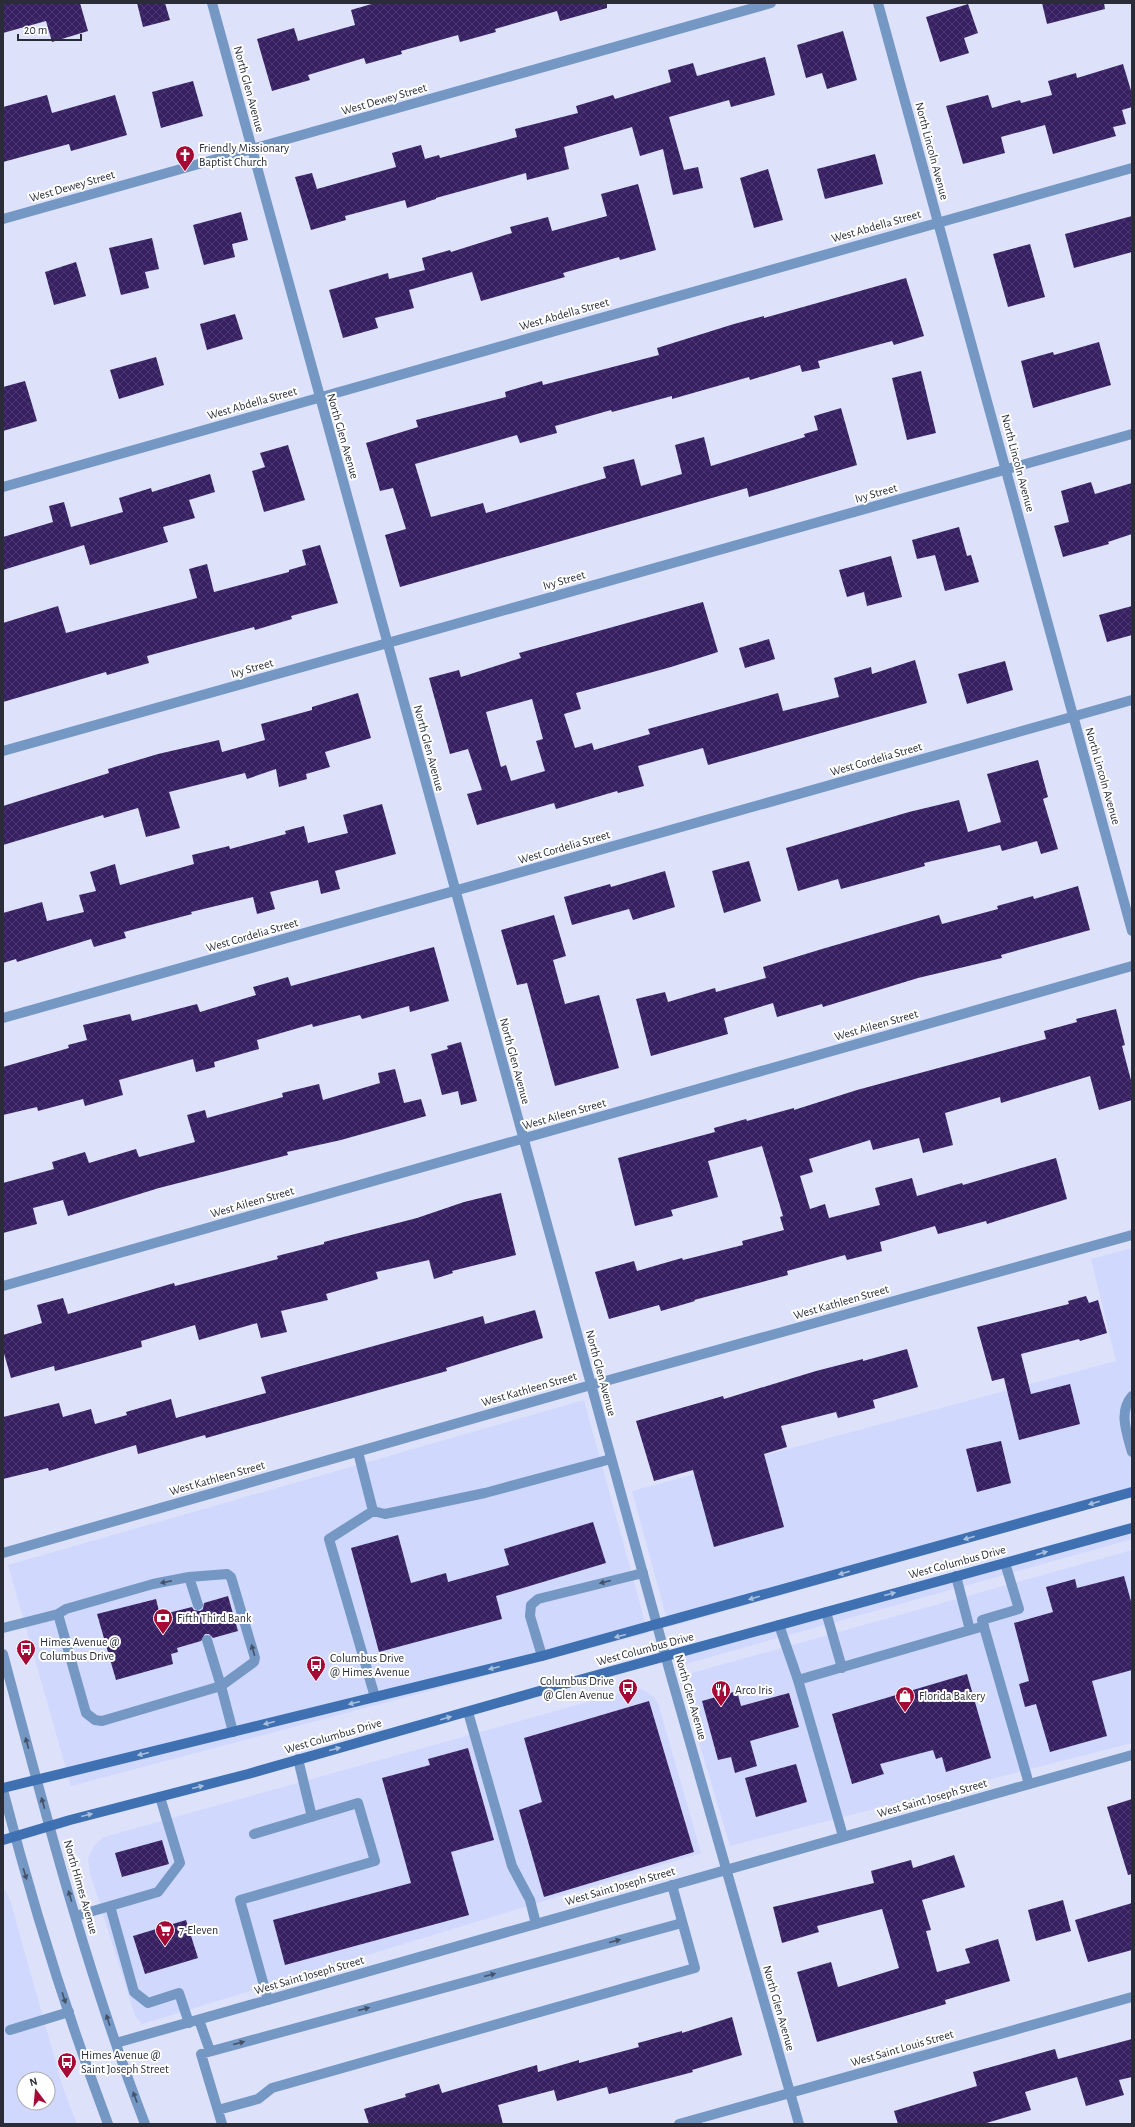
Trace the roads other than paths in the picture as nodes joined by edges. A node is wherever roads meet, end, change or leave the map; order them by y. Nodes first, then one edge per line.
1 (212, 3) edge
2 (771, 3) edge
3 (878, 3) edge
4 (252, 149) junction
5 (1132, 168) edge
6 (3, 219) edge
7 (938, 222) junction
8 (319, 397) junction
9 (1132, 434) edge
10 (1006, 470) junction
11 (3, 487) edge
12 (387, 644) junction
13 (1132, 700) edge
14 (1072, 717) junction
15 (3, 751) edge
16 (455, 891) junction
17 (1132, 931) edge
18 (1132, 966) edge
19 (3, 1018) edge
20 (523, 1139) junction
21 (1132, 1235) edge
22 (3, 1286) edge
23 (591, 1385) junction
24 (1132, 1396) edge
25 (358, 1452) junction
26 (1132, 1452) edge
27 (612, 1459) junction
28 (1132, 1492) edge
29 (373, 1511) junction
30 (1132, 1528) edge
31 (3, 1553) edge
32 (1005, 1563) junction
33 (643, 1573) junction
34 (956, 1576) junction
35 (189, 1577) junction
36 (198, 1605) dead end
37 (826, 1612) junction
38 (58, 1614) junction
39 (657, 1625) junction
40 (779, 1625) junction
41 (984, 1626) junction
42 (3, 1628) edge
43 (970, 1630) junction
44 (208, 1640) dead end
45 (3, 1654) edge
46 (542, 1656) junction
47 (666, 1658) junction
48 (842, 1668) junction
49 (798, 1680) junction
50 (222, 1686) junction
51 (375, 1697) junction
52 (468, 1712) junction
53 (233, 1732) junction
54 (1132, 1755) edge
55 (298, 1759) junction
56 (37, 1781) junction
57 (1029, 1784) junction
58 (3, 1789) edge
59 (160, 1797) junction
60 (312, 1817) junction
61 (50, 1826) junction
62 (254, 1834) dead end
63 (15, 1836) junction
64 (843, 1836) junction
65 (3, 1840) edge
66 (726, 1869) junction
67 (672, 1885) junction
68 (110, 1906) junction
69 (76, 1916) junction
70 (682, 1923) junction
71 (536, 1924) junction
72 (1132, 1997) edge
73 (268, 2000) junction
74 (69, 2012) junction
75 (199, 2020) junction
76 (189, 2023) junction
77 (10, 2030) dead end
78 (116, 2042) junction
79 (205, 2052) junction
80 (790, 2093) junction
81 (218, 2110) junction
82 (108, 2124) edge
83 (145, 2124) edge
84 (222, 2124) edge
85 (679, 2124) edge
86 (799, 2124) edge

1 - 4 street, North Glen Avenue
2 - 4 street, West Dewey Street
3 - 7 street, North Lincoln Avenue
4 - 6 street, West Dewey Street
4 - 8 street, North Glen Avenue
5 - 7 street, West Abdella Street
7 - 8 street, West Abdella Street
7 - 10 street, North Lincoln Avenue
8 - 11 street, West Abdella Street
8 - 12 street, North Glen Avenue
9 - 10 street, Ivy Street
10 - 12 street, Ivy Street
10 - 14 street, North Lincoln Avenue
12 - 15 street, Ivy Street
12 - 16 street, North Glen Avenue
13 - 14 street, West Cordelia Street
14 - 16 street, West Cordelia Street
14 - 17 street, North Lincoln Avenue
16 - 19 street, West Cordelia Street
16 - 20 street, North Glen Avenue
18 - 20 street, West Aileen Street
20 - 22 street, West Aileen Street
20 - 23 street, North Glen Avenue
21 - 23 street, West Kathleen Street
23 - 25 street, West Kathleen Street
23 - 27 street, North Glen Avenue
24 - 26 street
25 - 29 street
25 - 31 street, West Kathleen Street
27 - 29 street
27 - 33 street, North Glen Avenue
28 -> 39 main road, West Columbus Drive
29 - 51 street
32 -> 30 main road, West Columbus Drive
32 - 34 main road, West Columbus Drive
32 - 41 street
33 - 39 street, North Glen Avenue
33 -> 46 street
37 -> 34 main road, West Columbus Drive
34 - 43 street
35 - 36 street
35 -> 38 street
50 -> 35 street
37 - 40 main road, West Columbus Drive
37 - 48 street
38 - 42 street
38 - 50 street
39 -> 46 main road, West Columbus Drive
39 - 47 street, North Glen Avenue
40 - 47 main road, West Columbus Drive
40 - 49 street
41 - 43 street
41 - 57 street
43 - 48 street
44 - 50 street
56 -> 45 street, North Himes Avenue
46 -> 51 main road, West Columbus Drive
47 - 52 main road, West Columbus Drive
47 - 66 street, North Glen Avenue
48 - 49 street
49 - 64 street
50 - 53 street
51 -> 53 main road, West Columbus Drive
55 -> 52 main road, West Columbus Drive
52 - 71 street
53 -> 56 main road, West Columbus Drive
54 - 57 street, West Saint Joseph Street
59 -> 55 main road, West Columbus Drive
55 - 60 street
56 - 58 main road, West Columbus Drive
61 -> 56 street, North Himes Avenue
57 - 64 street, West Saint Joseph Street
58 - 63 street
61 -> 59 main road, West Columbus Drive
59 - 68 street
60 - 62 street
60 - 73 street
61 - 63 main road, West Columbus Drive
69 -> 61 street, North Himes Avenue
63 - 65 main road, West Columbus Drive
63 -> 74 street
64 - 66 street, West Saint Joseph Street
66 - 67 street, West Saint Joseph Street
66 - 80 street, North Glen Avenue
67 - 70 street
67 - 71 street, West Saint Joseph Street
68 - 69 street
68 - 76 street
78 -> 69 street, North Himes Avenue
79 -> 70 street
70 - 81 street
71 - 73 street, West Saint Joseph Street
72 - 80 street, West Saint Louis Street
73 - 75 street, West Saint Joseph Street
74 - 77 street
74 - 82 street
75 - 76 street, West Saint Joseph Street
75 - 79 street
76 - 78 street, West Saint Joseph Street
83 -> 78 street, North Himes Avenue
79 - 81 street
80 - 85 street, West Saint Louis Street
80 - 86 street, North Glen Avenue
81 - 84 street

